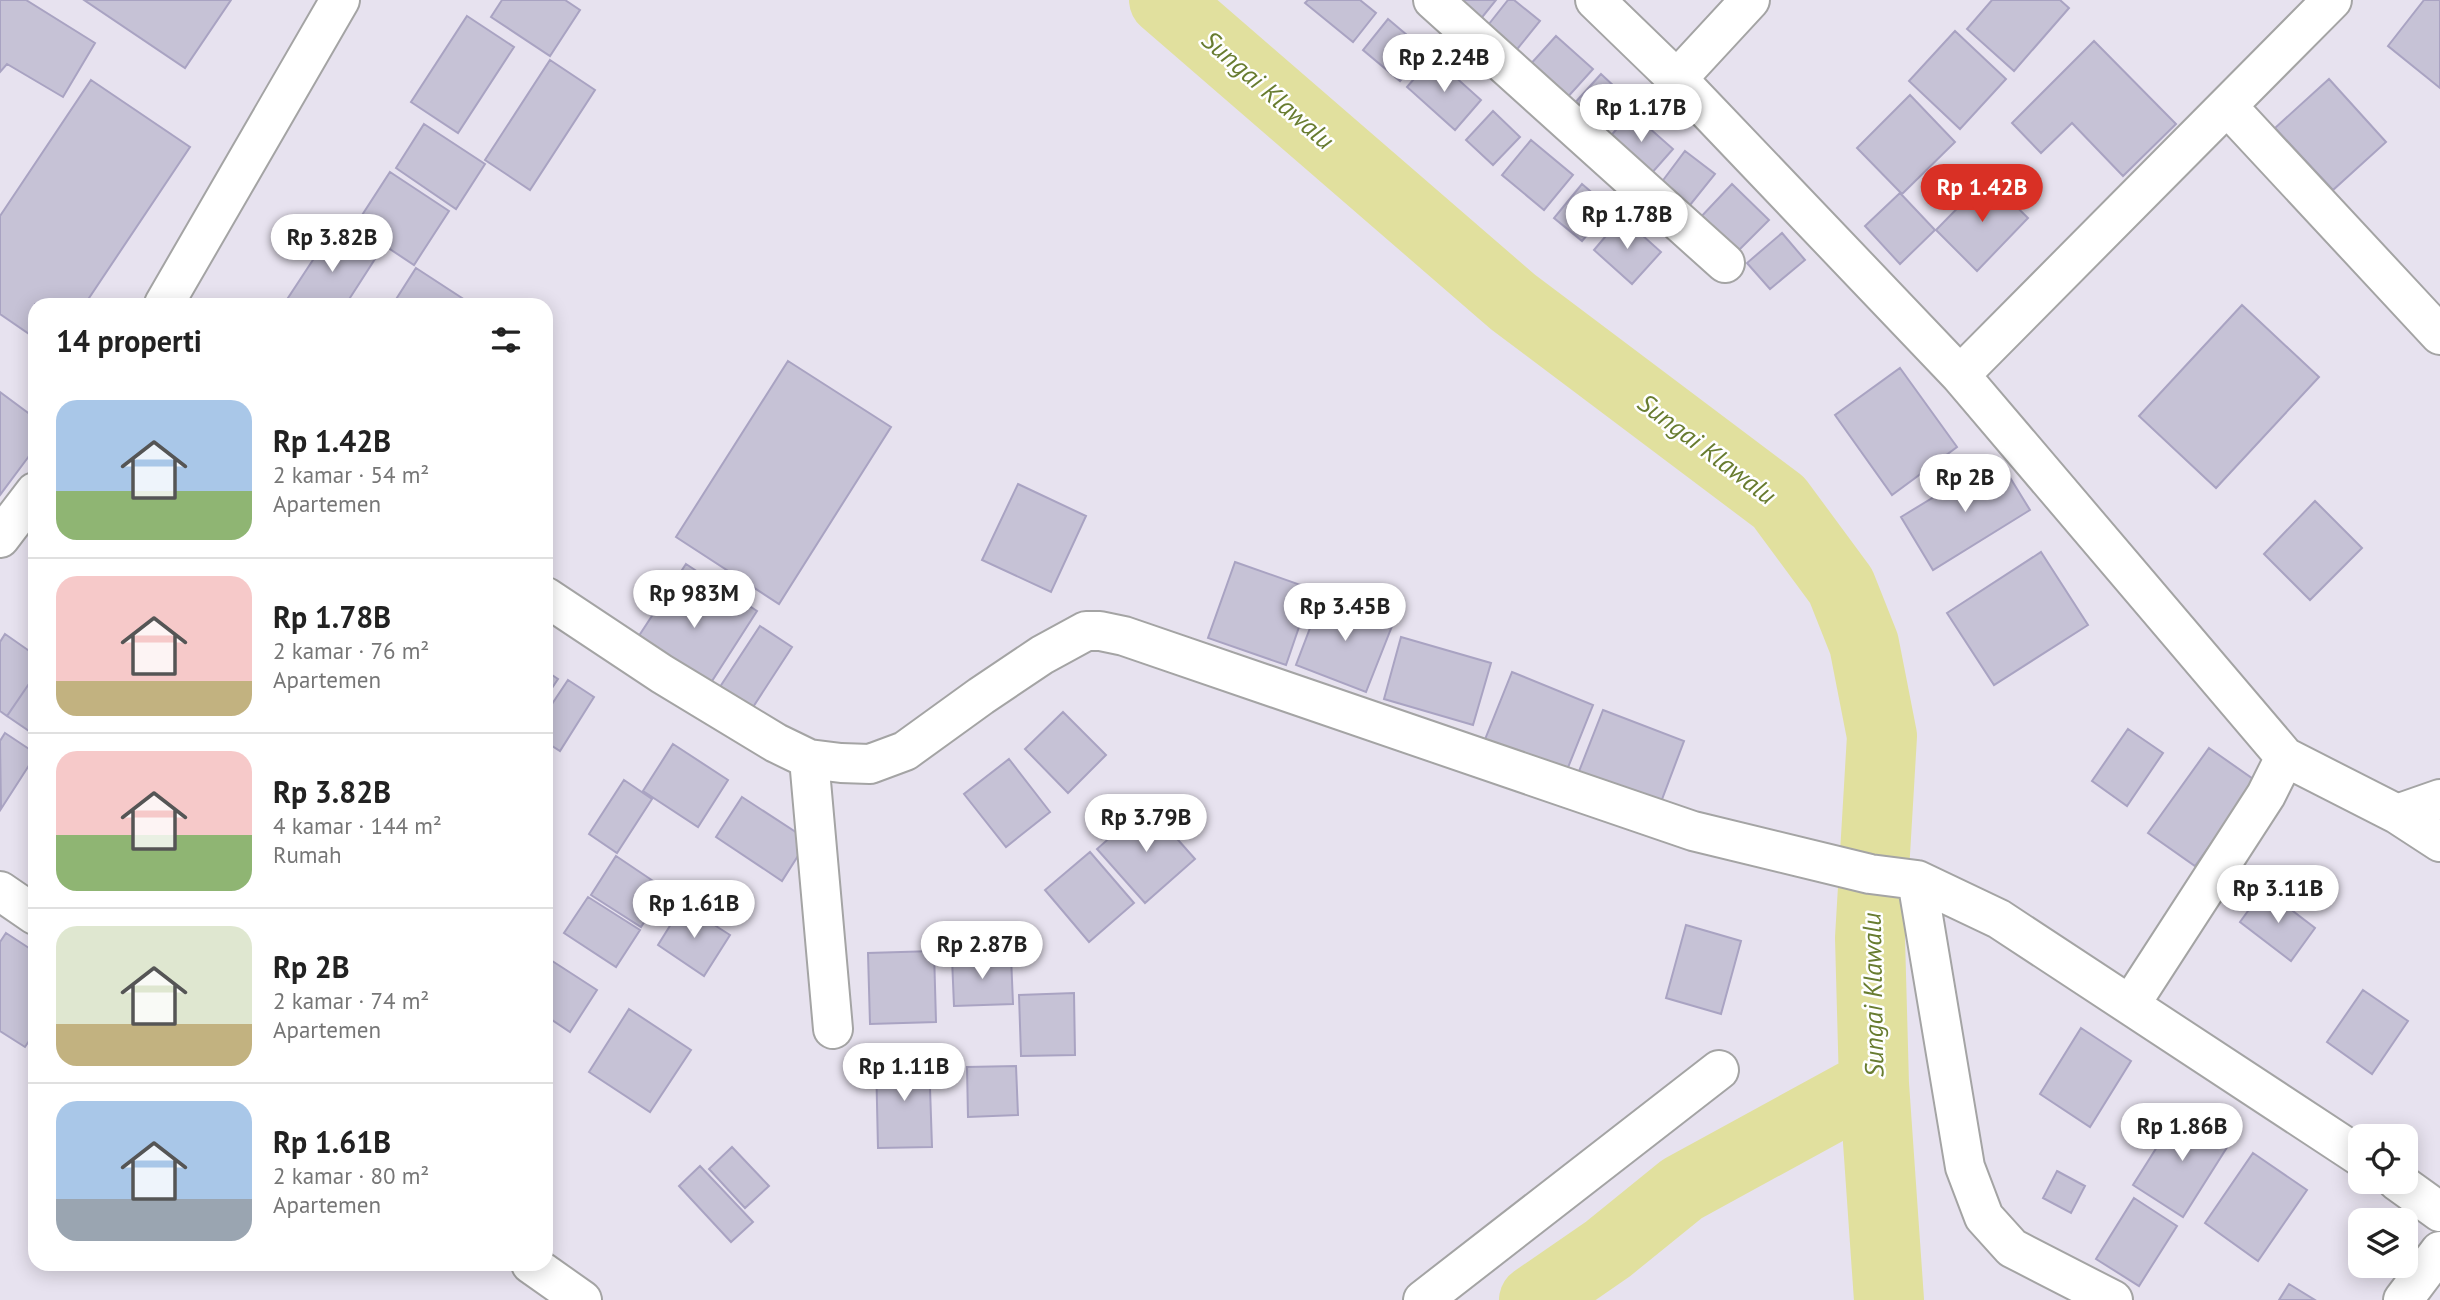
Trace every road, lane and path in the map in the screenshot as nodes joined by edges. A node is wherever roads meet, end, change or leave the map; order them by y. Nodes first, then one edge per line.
1 (340, 0) edge
2 (1433, 0) edge
3 (1595, 0) edge
4 (1750, 0) edge
5 (2332, 0) edge
6 (1677, 79) junction
7 (2228, 107) junction
8 (1725, 263) dead end
9 (167, 298) edge
10 (2440, 335) edge
11 (1960, 375) junction
12 (28, 501) edge
13 (0, 538) edge
14 (553, 602) edge
15 (2285, 757) junction
16 (809, 759) junction
17 (2440, 799) edge
18 (2397, 814) junction
19 (2440, 842) edge
20 (1894, 877) junction
21 (0, 891) edge
22 (28, 910) edge
23 (2130, 1005) junction
24 (833, 1029) dead end
25 (1719, 1070) dead end
26 (2348, 1148) edge
27 (2415, 1194) edge
28 (2440, 1212) edge
29 (2440, 1251) edge
30 (541, 1271) edge
31 (582, 1300) edge
32 (1423, 1300) edge
33 (2113, 1300) edge
34 (2403, 1300) edge

1 - 9 street
2 - 8 street
3 - 6 street
4 - 6 street
5 - 7 street
6 - 11 street
7 - 10 street
7 - 11 street
11 - 15 street
12 - 13 street
14 - 16 street
15 - 18 street
15 - 23 street
16 - 20 street
16 - 24 street
17 - 18 street
18 - 19 street
20 - 23 street
20 - 33 street
21 - 22 street
23 - 26 street
25 - 32 street
27 - 28 street
29 - 34 street
30 - 31 street

